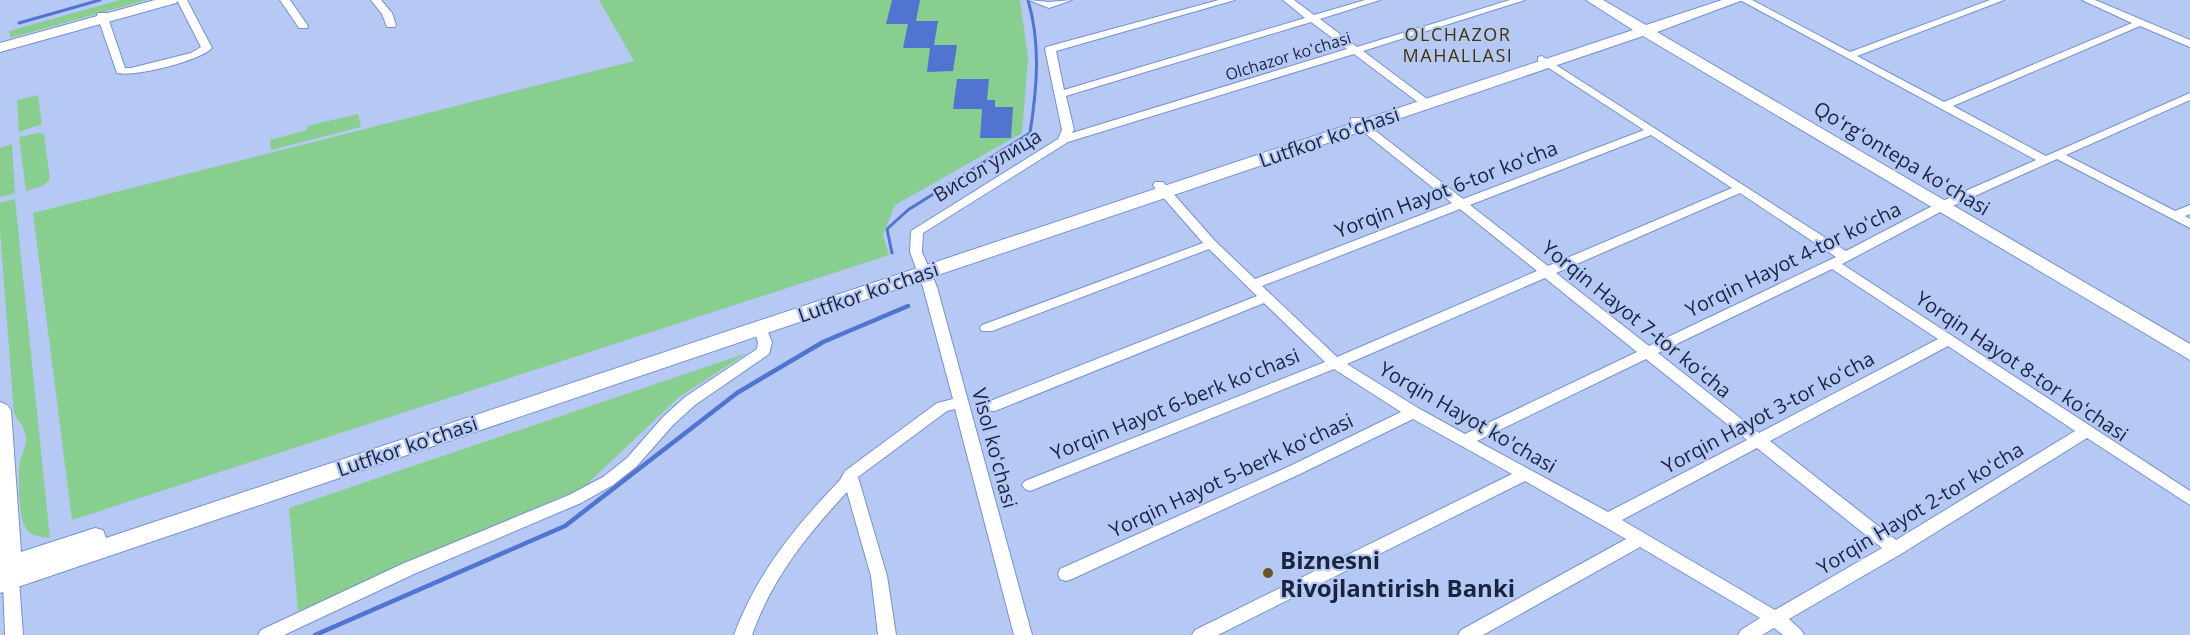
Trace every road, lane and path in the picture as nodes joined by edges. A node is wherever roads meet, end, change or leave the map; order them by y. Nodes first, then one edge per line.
1 (156, 0) edge
2 (171, 0) edge
3 (182, 0) edge
4 (285, 0) edge
5 (376, 0) edge
6 (1034, 0) edge
7 (1066, 0) edge
8 (1230, 0) edge
9 (1288, 0) edge
10 (1375, 0) edge
11 (1520, 0) edge
12 (1593, 0) edge
13 (1603, 0) edge
14 (1718, 0) edge
15 (1736, 0) edge
16 (1745, 0) edge
17 (1999, 0) edge
18 (2088, 0) edge
19 (103, 17) junction
20 (1313, 18) junction
21 (2140, 23) junction
22 (303, 26) dead end
23 (391, 26) dead end
24 (1645, 28) junction
25 (0, 44) edge
26 (2190, 44) edge
27 (0, 48) edge
28 (1356, 51) junction
29 (1850, 55) junction
30 (1546, 61) junction
31 (1061, 94) junction
32 (2190, 96) edge
33 (1423, 101) junction
34 (1944, 106) junction
35 (1358, 123) junction
36 (1652, 131) junction
37 (1065, 139) junction
38 (2051, 157) junction
39 (1742, 188) junction
40 (1162, 189) junction
41 (1461, 203) junction
42 (1946, 205) junction
43 (2190, 209) edge
44 (2175, 216) junction
45 (2190, 224) edge
46 (1211, 244) junction
47 (1839, 260) junction
48 (922, 269) junction
49 (1548, 272) junction
50 (1254, 284) junction
51 (1267, 297) junction
52 (760, 328) junction
53 (987, 328) dead end
54 (1948, 340) junction
55 (2190, 343) edge
56 (1646, 352) junction
57 (2190, 353) edge
58 (1335, 363) junction
59 (960, 402) junction
60 (990, 407) dead end
61 (0, 410) edge
62 (1413, 412) junction
63 (2085, 432) junction
64 (1465, 440) junction
65 (1758, 441) junction
66 (850, 474) junction
67 (1526, 474) junction
68 (1030, 485) dead end
69 (2190, 500) edge
70 (1608, 520) junction
71 (1640, 539) junction
72 (1895, 549) junction
73 (5, 574) edge
74 (1066, 574) dead end
75 (1776, 619) junction
76 (14, 635) edge
77 (267, 635) edge
78 (742, 635) edge
79 (887, 635) edge
80 (1023, 635) edge
81 (1201, 635) edge
82 (1467, 635) edge
83 (1747, 635) edge
84 (1796, 635) edge

1 - 19 main road
2 - 19 main road
3 - 19 street
4 - 22 street
5 - 23 street
6 - 7 street
8 - 31 street, Висол улица
9 - 20 street
10 - 20 street
11 - 28 street, Olchazor koʻchasi
12 - 24 main road, Qoʻrgʻontepa koʻchasi
13 - 24 main road, Qoʻrgʻontepa koʻchasi
14 - 24 main road, Lutfkor ko'chasi
15 - 24 main road, Lutfkor ko'chasi
16 - 29 street
17 - 29 street
18 - 21 street
19 - 25 main road
19 - 27 main road
20 - 28 street
20 - 31 street
21 - 26 street
21 - 34 street
24 - 30 main road, Lutfkor ko'chasi
24 - 42 main road, Qoʻrgʻontepa koʻchasi
28 - 33 street
28 - 37 street, Olchazor koʻchasi
29 - 34 street
30 - 33 main road, Lutfkor ko'chasi
30 - 36 street, Yorqin Hayot 8-tor koʻchasi
31 - 37 street, Висол улица
32 - 38 street, Yorqin Hayot 4-tor koʻcha
33 - 35 main road, Lutfkor ko'chasi
34 - 38 street
35 - 40 main road, Lutfkor ko'chasi
35 - 41 street, Yorqin Hayot 7-tor koʻcha
36 - 39 street, Yorqin Hayot 8-tor koʻchasi
36 - 41 street, Yorqin Hayot 6-tor koʻcha
37 - 48 street, Висол улица
38 - 42 street, Yorqin Hayot 4-tor koʻcha
38 - 44 street
39 - 47 street, Yorqin Hayot 8-tor koʻchasi
39 - 49 street, Yorqin Hayot 6-berk koʻchasi
40 - 46 street, Yorqin Hayot ko'chasi
40 - 48 main road, Lutfkor ko'chasi
41 - 49 street, Yorqin Hayot 7-tor koʻcha
41 - 50 street, Yorqin Hayot 6-tor koʻcha
42 - 47 street, Yorqin Hayot 4-tor koʻcha
42 - 55 main road, Qoʻrgʻontepa koʻchasi
42 - 57 main road, Qoʻrgʻontepa koʻchasi
43 - 44 street
44 - 45 street
46 - 50 street, Yorqin Hayot ko'chasi
46 - 53 street
47 - 54 street, Yorqin Hayot 8-tor koʻchasi
47 - 56 street, Yorqin Hayot 4-tor koʻcha
48 - 52 main road, Lutfkor ko'chasi
48 - 59 street, Visol koʻchasi
48 - 73 main road, Lutfkor ko'chasi
49 - 56 street, Yorqin Hayot 7-tor koʻcha
49 - 58 street, Yorqin Hayot 6-berk koʻchasi
50 - 51 street, Yorqin Hayot ko'chasi
51 - 58 street, Yorqin Hayot ko'chasi
51 - 60 street
52 - 73 main road, Lutfkor ko'chasi
52 - 77 street
54 - 63 street, Yorqin Hayot 8-tor koʻchasi
54 - 65 street, Yorqin Hayot 3-tor koʻcha
56 - 64 street, Yorqin Hayot 4-tor koʻcha
56 - 65 street, Yorqin Hayot 7-tor koʻcha
58 - 62 street, Yorqin Hayot ko'chasi
58 - 68 street, Yorqin Hayot 6-berk koʻchasi
59 - 66 street
59 - 80 street, Visol koʻchasi
61 - 73 main road
62 - 64 street, Yorqin Hayot ko'chasi
62 - 74 street, Yorqin Hayot 5-berk koʻchasi
63 - 69 street, Yorqin Hayot 8-tor koʻchasi
63 - 72 street, Yorqin Hayot 2-tor koʻcha
64 - 67 street, Yorqin Hayot ko'chasi
65 - 70 street, Yorqin Hayot 3-tor koʻcha
65 - 72 street, Yorqin Hayot 7-tor koʻcha
66 - 78 street
66 - 79 street
67 - 70 street, Yorqin Hayot ko'chasi
67 - 81 street
70 - 71 street, Yorqin Hayot ko'chasi
71 - 75 street, Yorqin Hayot ko'chasi
71 - 82 street
72 - 75 street, Yorqin Hayot 2-tor koʻcha
73 - 76 street
75 - 83 street, Yorqin Hayot 2-tor koʻcha
75 - 84 street, Yorqin Hayot ko'chasi

